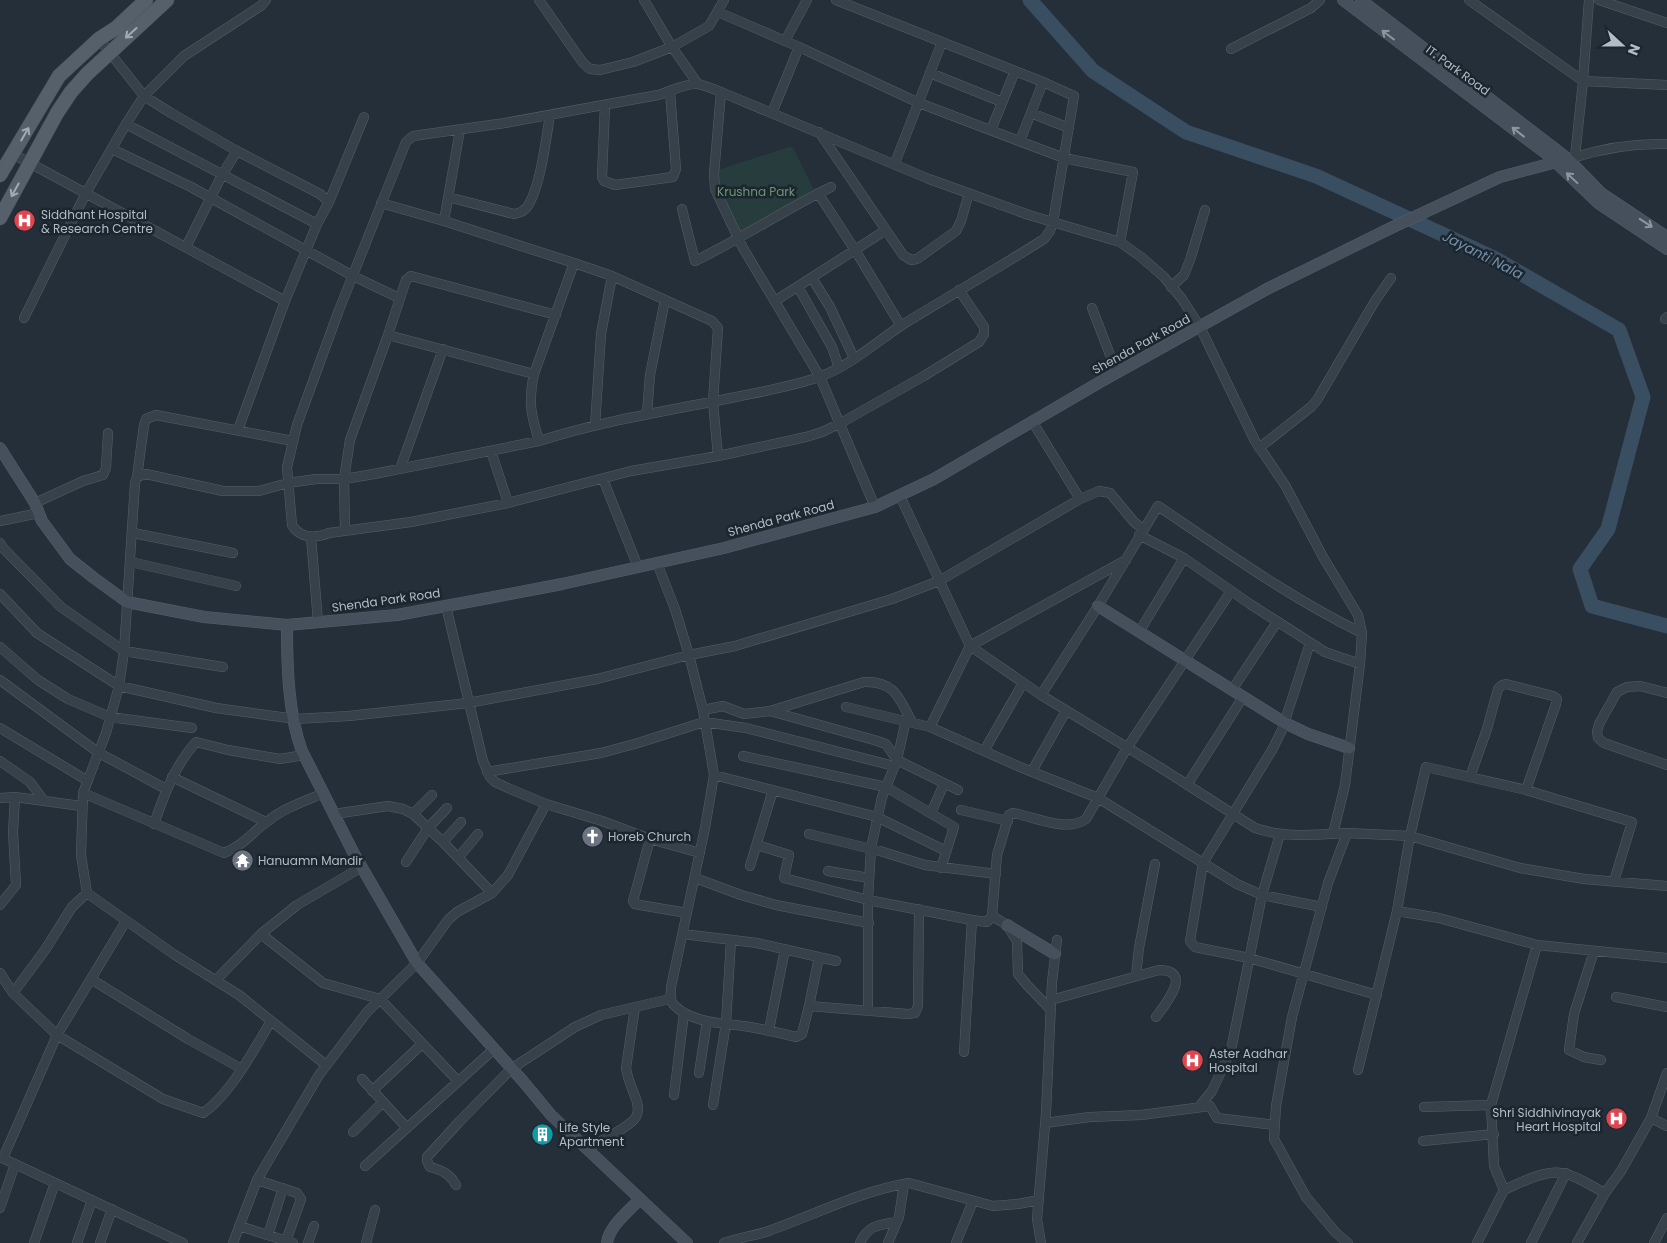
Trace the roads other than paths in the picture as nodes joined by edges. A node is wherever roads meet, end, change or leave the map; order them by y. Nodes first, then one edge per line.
1 (146, 0) edge
2 (167, 0) edge
3 (266, 0) edge
4 (539, 0) edge
5 (644, 0) edge
6 (724, 0) edge
7 (807, 0) edge
8 (836, 0) edge
9 (1320, 0) edge
10 (1343, 0) edge
11 (1361, 0) edge
12 (1470, 0) edge
13 (1589, 0) edge
14 (1599, 0) edge
15 (718, 12) junction
16 (1667, 24) edge
17 (99, 39) junction
18 (786, 41) junction
19 (942, 42) junction
20 (672, 47) junction
21 (799, 47) junction
22 (1231, 49) dead end
23 (110, 52) junction
24 (1015, 71) junction
25 (930, 73) junction
26 (1583, 81) junction
27 (1043, 82) junction
28 (698, 84) junction
29 (1667, 85) edge
30 (670, 92) junction
31 (721, 92) junction
32 (144, 96) junction
33 (1002, 102) junction
34 (919, 103) junction
35 (605, 104) junction
36 (772, 113) junction
37 (1031, 113) junction
38 (550, 115) junction
39 (364, 117) dead end
40 (126, 124) junction
41 (1068, 128) junction
42 (460, 130) junction
43 (991, 130) junction
44 (819, 132) junction
45 (1020, 141) junction
46 (1667, 144) edge
47 (112, 149) junction
48 (237, 151) junction
49 (13, 154) junction
50 (1064, 158) junction
51 (1572, 158) junction
52 (30, 163) junction
53 (1556, 163) junction
54 (895, 164) junction
55 (0, 175) edge
56 (222, 176) junction
57 (831, 187) dead end
58 (86, 193) junction
59 (818, 193) junction
60 (969, 193) junction
61 (211, 198) junction
62 (448, 198) junction
63 (329, 202) junction
64 (381, 203) junction
65 (682, 209) dead end
66 (1205, 210) dead end
67 (0, 218) edge
68 (444, 221) junction
69 (1052, 222) junction
70 (317, 224) junction
71 (886, 230) junction
72 (1667, 237) edge
73 (738, 238) junction
74 (1120, 242) junction
75 (186, 247) junction
76 (1667, 249) edge
77 (306, 250) junction
78 (855, 250) junction
79 (574, 264) junction
80 (353, 276) junction
81 (612, 276) junction
82 (812, 278) junction
83 (1392, 278) dead end
84 (798, 287) junction
85 (1171, 287) junction
86 (959, 290) junction
87 (399, 298) junction
88 (285, 300) junction
89 (665, 300) junction
90 (775, 301) junction
91 (1092, 308) dead end
92 (556, 315) junction
93 (24, 318) dead end
94 (901, 326) junction
95 (1200, 327) junction
96 (388, 335) junction
97 (443, 349) junction
98 (854, 358) junction
99 (840, 368) junction
100 (1117, 373) junction
101 (534, 374) junction
102 (820, 376) junction
103 (713, 402) junction
104 (647, 414) junction
105 (1032, 422) junction
106 (839, 424) junction
107 (595, 426) junction
108 (238, 430) junction
109 (108, 433) dead end
110 (293, 441) junction
111 (539, 441) junction
112 (0, 448) edge
113 (1259, 448) junction
114 (491, 451) junction
115 (718, 456) junction
116 (400, 469) junction
117 (137, 477) junction
118 (344, 479) junction
119 (603, 479) junction
120 (288, 483) junction
121 (900, 496) junction
122 (1080, 498) junction
123 (508, 503) junction
124 (875, 507) junction
125 (37, 508) junction
126 (0, 521) edge
127 (345, 531) junction
128 (1141, 532) junction
129 (133, 533) junction
130 (311, 537) junction
131 (0, 543) edge
132 (233, 553) dead end
133 (1184, 558) junction
134 (1126, 560) junction
135 (131, 562) junction
136 (657, 563) junction
137 (638, 567) junction
138 (939, 581) junction
139 (236, 586) dead end
140 (1231, 591) junction
141 (0, 594) edge
142 (127, 602) junction
143 (446, 606) junction
144 (1098, 606) junction
145 (318, 622) junction
146 (1277, 622) junction
147 (286, 625) junction
148 (1139, 632) junction
149 (1362, 633) junction
150 (1310, 643) junction
151 (970, 646) junction
152 (0, 647) edge
153 (124, 651) junction
154 (689, 656) junction
155 (1186, 661) junction
156 (1360, 664) junction
157 (223, 667) dead end
158 (0, 680) edge
159 (1022, 683) junction
160 (119, 686) junction
161 (1232, 690) junction
162 (1667, 693) edge
163 (1041, 695) junction
164 (1243, 697) junction
165 (468, 703) junction
166 (846, 707) dead end
167 (703, 710) junction
168 (770, 711) junction
169 (1066, 711) junction
170 (110, 717) junction
171 (295, 720) junction
172 (909, 721) junction
173 (704, 722) junction
174 (1285, 723) junction
175 (930, 727) junction
176 (0, 728) edge
177 (192, 728) dead end
178 (1127, 748) junction
179 (1349, 748) junction
180 (984, 751) junction
181 (99, 753) junction
182 (304, 755) junction
183 (742, 756) dead end
184 (0, 761) edge
185 (895, 763) junction
186 (1667, 765) edge
187 (1032, 771) junction
188 (487, 772) junction
189 (714, 775) junction
190 (172, 777) junction
191 (1470, 777) junction
192 (88, 781) junction
193 (944, 784) junction
194 (1187, 785) junction
195 (886, 787) junction
196 (166, 789) junction
197 (773, 790) junction
198 (958, 790) dead end
199 (1526, 790) junction
200 (83, 793) junction
201 (324, 793) junction
202 (432, 795) dead end
203 (15, 797) junction
204 (0, 798) edge
205 (1098, 798) junction
206 (44, 801) junction
207 (546, 804) junction
208 (82, 806) junction
209 (447, 808) dead end
210 (962, 810) dead end
211 (931, 813) junction
212 (334, 814) junction
213 (413, 814) junction
214 (1232, 815) junction
215 (877, 817) junction
216 (1008, 821) junction
217 (266, 822) junction
218 (461, 822) dead end
219 (154, 824) junction
220 (428, 828) junction
221 (1347, 833) junction
222 (478, 834) dead end
223 (809, 834) dead end
224 (1280, 834) junction
225 (1333, 834) junction
226 (1410, 836) junction
227 (650, 839) junction
228 (443, 842) junction
229 (757, 845) junction
230 (871, 848) junction
231 (946, 851) junction
232 (700, 853) junction
233 (458, 858) junction
234 (406, 862) dead end
235 (1203, 863) junction
236 (1155, 864) dead end
237 (750, 866) dead end
238 (362, 867) junction
239 (941, 868) junction
240 (828, 871) dead end
241 (996, 874) junction
242 (695, 878) junction
243 (869, 878) junction
244 (1614, 881) junction
245 (1666, 883) edge
246 (492, 893) junction
247 (87, 894) junction
248 (1262, 895) junction
249 (868, 900) junction
250 (0, 904) edge
251 (1322, 907) junction
252 (919, 909) junction
253 (1397, 911) junction
254 (687, 913) junction
255 (992, 916) junction
256 (972, 920) junction
257 (126, 921) junction
258 (869, 923) junction
259 (1007, 925) junction
260 (261, 934) junction
261 (683, 934) junction
262 (732, 940) junction
263 (1057, 940) dead end
264 (1537, 946) junction
265 (785, 949) junction
266 (1594, 951) junction
267 (1055, 954) junction
268 (819, 957) junction
269 (1249, 958) junction
270 (1667, 958) edge
271 (836, 961) dead end
272 (417, 963) junction
273 (0, 973) edge
274 (1304, 975) junction
275 (1136, 976) junction
276 (91, 979) junction
277 (216, 980) junction
278 (13, 993) junction
279 (1377, 995) junction
280 (1616, 997) dead end
281 (380, 999) junction
282 (670, 999) junction
283 (1051, 1005) junction
284 (809, 1006) junction
285 (635, 1007) junction
286 (1667, 1007) edge
287 (868, 1011) junction
288 (684, 1013) junction
289 (1156, 1017) dead end
290 (707, 1020) junction
291 (271, 1021) junction
292 (726, 1023) junction
293 (769, 1030) junction
294 (57, 1035) junction
295 (422, 1044) junction
296 (494, 1049) junction
297 (964, 1052) dead end
298 (1601, 1060) dead end
299 (326, 1065) junction
300 (242, 1069) junction
301 (511, 1069) junction
302 (1358, 1070) dead end
303 (700, 1073) dead end
304 (1667, 1073) edge
305 (362, 1079) dead end
306 (458, 1081) junction
307 (372, 1091) junction
308 (674, 1096) dead end
309 (383, 1102) junction
310 (714, 1105) dead end
311 (1492, 1106) junction
312 (1199, 1107) junction
313 (1424, 1107) dead end
314 (1651, 1118) junction
315 (1045, 1123) junction
316 (1275, 1125) junction
317 (1667, 1126) edge
318 (407, 1128) junction
319 (353, 1132) dead end
320 (1494, 1134) junction
321 (1423, 1141) dead end
322 (587, 1148) junction
323 (1, 1157) edge
324 (15, 1164) junction
325 (365, 1166) dead end
326 (1566, 1173) junction
327 (257, 1180) junction
328 (55, 1183) junction
329 (904, 1184) junction
330 (456, 1185) dead end
331 (283, 1188) junction
332 (1504, 1190) junction
333 (1605, 1193) junction
334 (636, 1195) junction
335 (92, 1200) junction
336 (973, 1200) junction
337 (1039, 1200) junction
338 (0, 1208) edge
339 (112, 1209) junction
340 (375, 1210) dead end
341 (1667, 1218) edge
342 (897, 1222) junction
343 (239, 1226) junction
344 (314, 1226) dead end
345 (270, 1238) edge
346 (290, 1242) edge
347 (34, 1243) edge
348 (77, 1243) edge
349 (100, 1243) edge
350 (183, 1243) edge
351 (233, 1243) edge
352 (308, 1243) edge
353 (366, 1243) edge
354 (607, 1243) edge
355 (687, 1243) edge
356 (724, 1243) edge
357 (860, 1243) edge
358 (888, 1243) edge
359 (956, 1243) edge
360 (1041, 1243) edge
361 (1348, 1243) edge
362 (1477, 1243) edge
363 (1531, 1243) edge
364 (1577, 1243) edge
365 (1654, 1243) edge

1 - 17 main road
2 -> 23 main road
3 - 32 street
4 - 20 street
5 - 20 street
6 - 15 street
7 - 18 street
8 - 19 street
9 - 22 street
53 -> 10 main road, IT. Park Road
11 - 51 main road, IT. Park Road
12 - 26 street
13 - 26 street
14 - 16 street
15 - 18 street
15 - 20 street
17 - 23 street
49 -> 17 main road
18 - 21 street
19 - 24 street
19 - 25 street
20 - 28 street
21 - 34 street
21 - 36 street
23 - 32 street
23 - 52 main road
24 - 27 street
24 - 33 street
25 - 33 street
25 - 34 street
26 - 29 street
26 - 51 street
27 - 37 street
27 - 41 street
28 - 30 street
28 - 31 street
30 - 35 street
30 - 35 street
31 - 36 street
31 - 73 street
32 - 40 street
32 - 48 street
33 - 43 street
34 - 43 street
34 - 54 street
35 - 38 street
36 - 44 street
37 - 41 street
37 - 45 street
38 - 42 street
38 - 62 street
39 - 63 street
40 - 47 street
40 - 56 street
41 - 50 street
42 - 62 street
42 - 64 street
43 - 45 street
44 - 54 street
44 - 71 street
45 - 50 street
46 - 51 street
47 - 58 street
47 - 61 street
48 - 56 street
48 - 63 street
49 - 52 street
49 - 55 main road
50 - 69 street
50 - 74 street
51 - 53 main road, Shenda Park Road
51 -> 72 main road, IT. Park Road
52 - 58 street
52 -> 67 main road
76 -> 53 main road, IT. Park Road
53 - 95 main road, Shenda Park Road
54 - 60 street
56 - 61 street
56 - 70 street
57 - 59 street
58 - 75 street
58 - 93 street
59 - 73 street
59 - 78 street
60 - 69 street
60 - 71 street
61 - 75 street
61 - 77 street
62 - 68 street
63 - 70 street
64 - 68 street
64 - 80 street
65 - 73 street
66 - 85 street
68 - 79 street
69 - 74 street
69 - 86 street
70 - 77 street
71 - 78 street
73 - 90 street
74 - 85 street
75 - 88 street
77 - 80 street
77 - 88 street
78 - 82 street
78 - 94 street
79 - 81 street
79 - 92 street
80 - 87 street
80 - 110 street
81 - 89 street
81 - 107 street
82 - 84 street
82 - 98 street
83 - 113 street
84 - 90 street
84 - 99 street
85 - 95 street
86 - 94 street
86 - 106 street
87 - 92 street
87 - 96 street
88 - 108 street
89 - 103 street
89 - 104 street
90 - 102 street
91 - 100 street
92 - 101 street
94 - 98 street
95 - 100 main road, Shenda Park Road
95 - 113 street
96 - 97 street
96 - 118 street
97 - 101 street
97 - 116 street
98 - 99 street
99 - 102 street
100 - 105 main road, Shenda Park Road
101 - 111 street
102 - 103 street
102 - 106 street
103 - 104 street
103 - 115 street
104 - 107 street
105 - 121 main road, Shenda Park Road
105 - 122 street
106 - 115 street
106 - 124 street
107 - 111 street
108 - 110 street
108 - 117 street
109 - 125 street
110 - 120 street
111 - 114 street
112 - 125 main road, Shenda Park Road
113 - 149 street
114 - 116 street
114 - 123 street
115 - 119 street
116 - 118 street
117 - 120 street
117 - 129 street
118 - 120 street
118 - 127 street
119 - 123 street
119 - 137 street
120 - 130 street
121 - 124 main road, Shenda Park Road
121 - 138 street
122 - 128 street
122 - 138 street
123 - 127 street
124 - 136 main road, Shenda Park Road
125 - 126 street
125 - 142 main road, Shenda Park Road
127 - 130 street
128 - 133 street
128 - 134 street
128 - 149 street
129 - 132 street
129 - 135 street
130 - 145 street
131 - 153 street
133 - 140 street
133 - 148 street
134 - 144 street
134 - 151 street
135 - 139 street
135 - 142 street
136 - 137 main road, Shenda Park Road
136 - 154 street
137 - 143 main road, Shenda Park Road
138 - 151 street
138 - 154 street
140 - 146 street
140 - 155 street
141 - 160 street
142 - 147 main road, Shenda Park Road
142 - 153 street
143 - 145 main road, Shenda Park Road
143 - 165 street
144 - 148 main road
144 - 163 street
145 - 147 main road, Shenda Park Road
146 - 150 street
146 - 161 street
147 - 171 main road
148 - 155 main road
149 - 156 street
150 - 156 street
150 - 174 street
151 - 159 street
151 - 175 street
152 - 170 street
153 - 157 street
153 - 160 street
154 - 165 street
154 - 167 street
155 - 161 main road
155 - 178 street
156 - 179 street
158 - 181 street
159 - 163 street
159 - 180 street
160 - 170 street
160 - 171 street
161 - 164 main road
162 - 186 street
163 - 169 street
164 - 174 main road
164 - 194 street
165 - 171 street
165 - 188 street
166 - 172 street
167 - 168 street
167 - 173 street
168 - 172 street
168 - 185 street
169 - 178 street
169 - 187 street
170 - 177 street
170 - 181 street
171 - 182 main road
172 - 175 street
172 - 185 street
173 - 185 street
173 - 188 street
173 - 189 street
174 - 179 main road
174 - 214 street
175 - 180 street
176 - 192 street
178 - 194 street
178 - 205 street
179 - 225 street
180 - 187 street
181 - 192 street
181 - 196 street
182 - 190 street
182 - 201 main road
183 - 195 street
184 - 206 street
185 - 193 street
185 - 195 street
187 - 205 street
188 - 207 street
189 - 197 street
189 - 232 street
190 - 196 street
190 - 217 street
191 - 199 street
191 - 199 street
191 - 226 street
192 - 200 street
193 - 198 street
193 - 211 street
194 - 214 street
195 - 211 street
195 - 215 street
196 - 219 street
197 - 215 street
197 - 229 street
199 - 244 street
200 - 208 street
200 - 219 street
201 - 212 main road
201 - 217 street
202 - 213 street
203 - 204 street
203 - 206 street
203 - 250 street
205 - 216 street
205 - 235 street
206 - 208 street
207 - 227 street
207 - 246 street
208 - 247 street
209 - 220 street
210 - 216 street
211 - 231 street
212 - 213 street
212 - 238 main road
213 - 220 street
214 - 224 street
214 - 235 street
215 - 230 street
215 - 231 street
216 - 241 street
217 - 219 street
218 - 228 street
220 - 228 street
220 - 234 street
221 - 225 street
221 - 226 street
221 - 251 street
222 - 233 street
223 - 230 street
224 - 225 street
224 - 248 street
226 - 244 street
226 - 253 street
227 - 232 street
227 - 254 street
228 - 233 street
229 - 237 street
229 - 249 street
230 - 239 street
230 - 243 street
231 - 239 street
232 - 242 street
233 - 246 street
235 - 248 street
235 - 269 street
236 - 275 street
238 - 260 street
238 - 272 main road
239 - 241 street
240 - 243 street
241 - 255 street
242 - 254 street
242 - 258 street
243 - 249 street
244 - 245 street
246 - 272 street
247 - 257 street
247 - 278 street
248 - 251 street
248 - 269 street
249 - 252 street
249 - 258 street
251 - 274 street
252 - 256 street
252 - 287 street
253 - 264 street
253 - 279 street
254 - 261 street
255 - 256 street
255 - 259 street
256 - 297 street
257 - 276 street
257 - 277 street
258 - 287 street
259 - 267 main road
259 - 283 street
260 - 277 street
260 - 281 street
261 - 262 street
261 - 282 street
262 - 265 street
262 - 292 street
263 - 267 street
264 - 266 street
264 - 311 street
265 - 268 street
265 - 293 street
266 - 270 street
266 - 298 street
267 - 283 street
268 - 271 street
268 - 284 street
269 - 274 street
269 - 312 street
272 - 281 street
272 - 296 main road
273 - 278 street
274 - 279 street
274 - 316 street
275 - 283 street
275 - 289 street
276 - 294 street
276 - 300 street
277 - 291 street
278 - 294 street
279 - 302 street
280 - 286 street
281 - 295 street
281 - 299 street
282 - 285 street
282 - 288 street
283 - 315 street
284 - 287 street
284 - 293 street
285 - 301 street
285 - 322 street
288 - 290 street
288 - 308 street
290 - 292 street
290 - 303 street
291 - 299 street
291 - 300 street
292 - 293 street
292 - 310 street
294 - 300 street
294 - 323 street
295 - 306 street
295 - 307 street
296 - 301 main road
296 - 306 street
299 - 327 street
301 - 322 main road
301 - 330 street
304 - 314 street
305 - 307 street
306 - 318 street
307 - 309 street
309 - 318 street
309 - 319 street
311 - 313 street
311 - 320 street
312 - 315 street
312 - 316 street
314 - 317 street
314 - 333 street
315 - 337 street
316 - 361 street
318 - 325 street
320 - 321 street
320 - 332 street
322 - 334 main road
323 - 324 street
324 - 328 street
324 - 338 street
326 - 332 street
326 - 333 street
326 - 363 street
327 - 331 street
327 - 343 street
328 - 335 street
328 - 347 street
329 - 336 street
329 - 342 street
329 - 356 street
331 - 345 street
331 - 346 street
332 - 362 street
333 - 364 street
334 - 354 main road
334 - 355 main road
335 - 339 street
335 - 348 street
336 - 337 street
336 - 359 street
337 - 360 street
339 - 349 street
339 - 350 street
340 - 353 street
341 - 365 street
342 - 357 street
342 - 358 street
343 - 345 street
343 - 351 street
344 - 352 street
345 - 346 street

